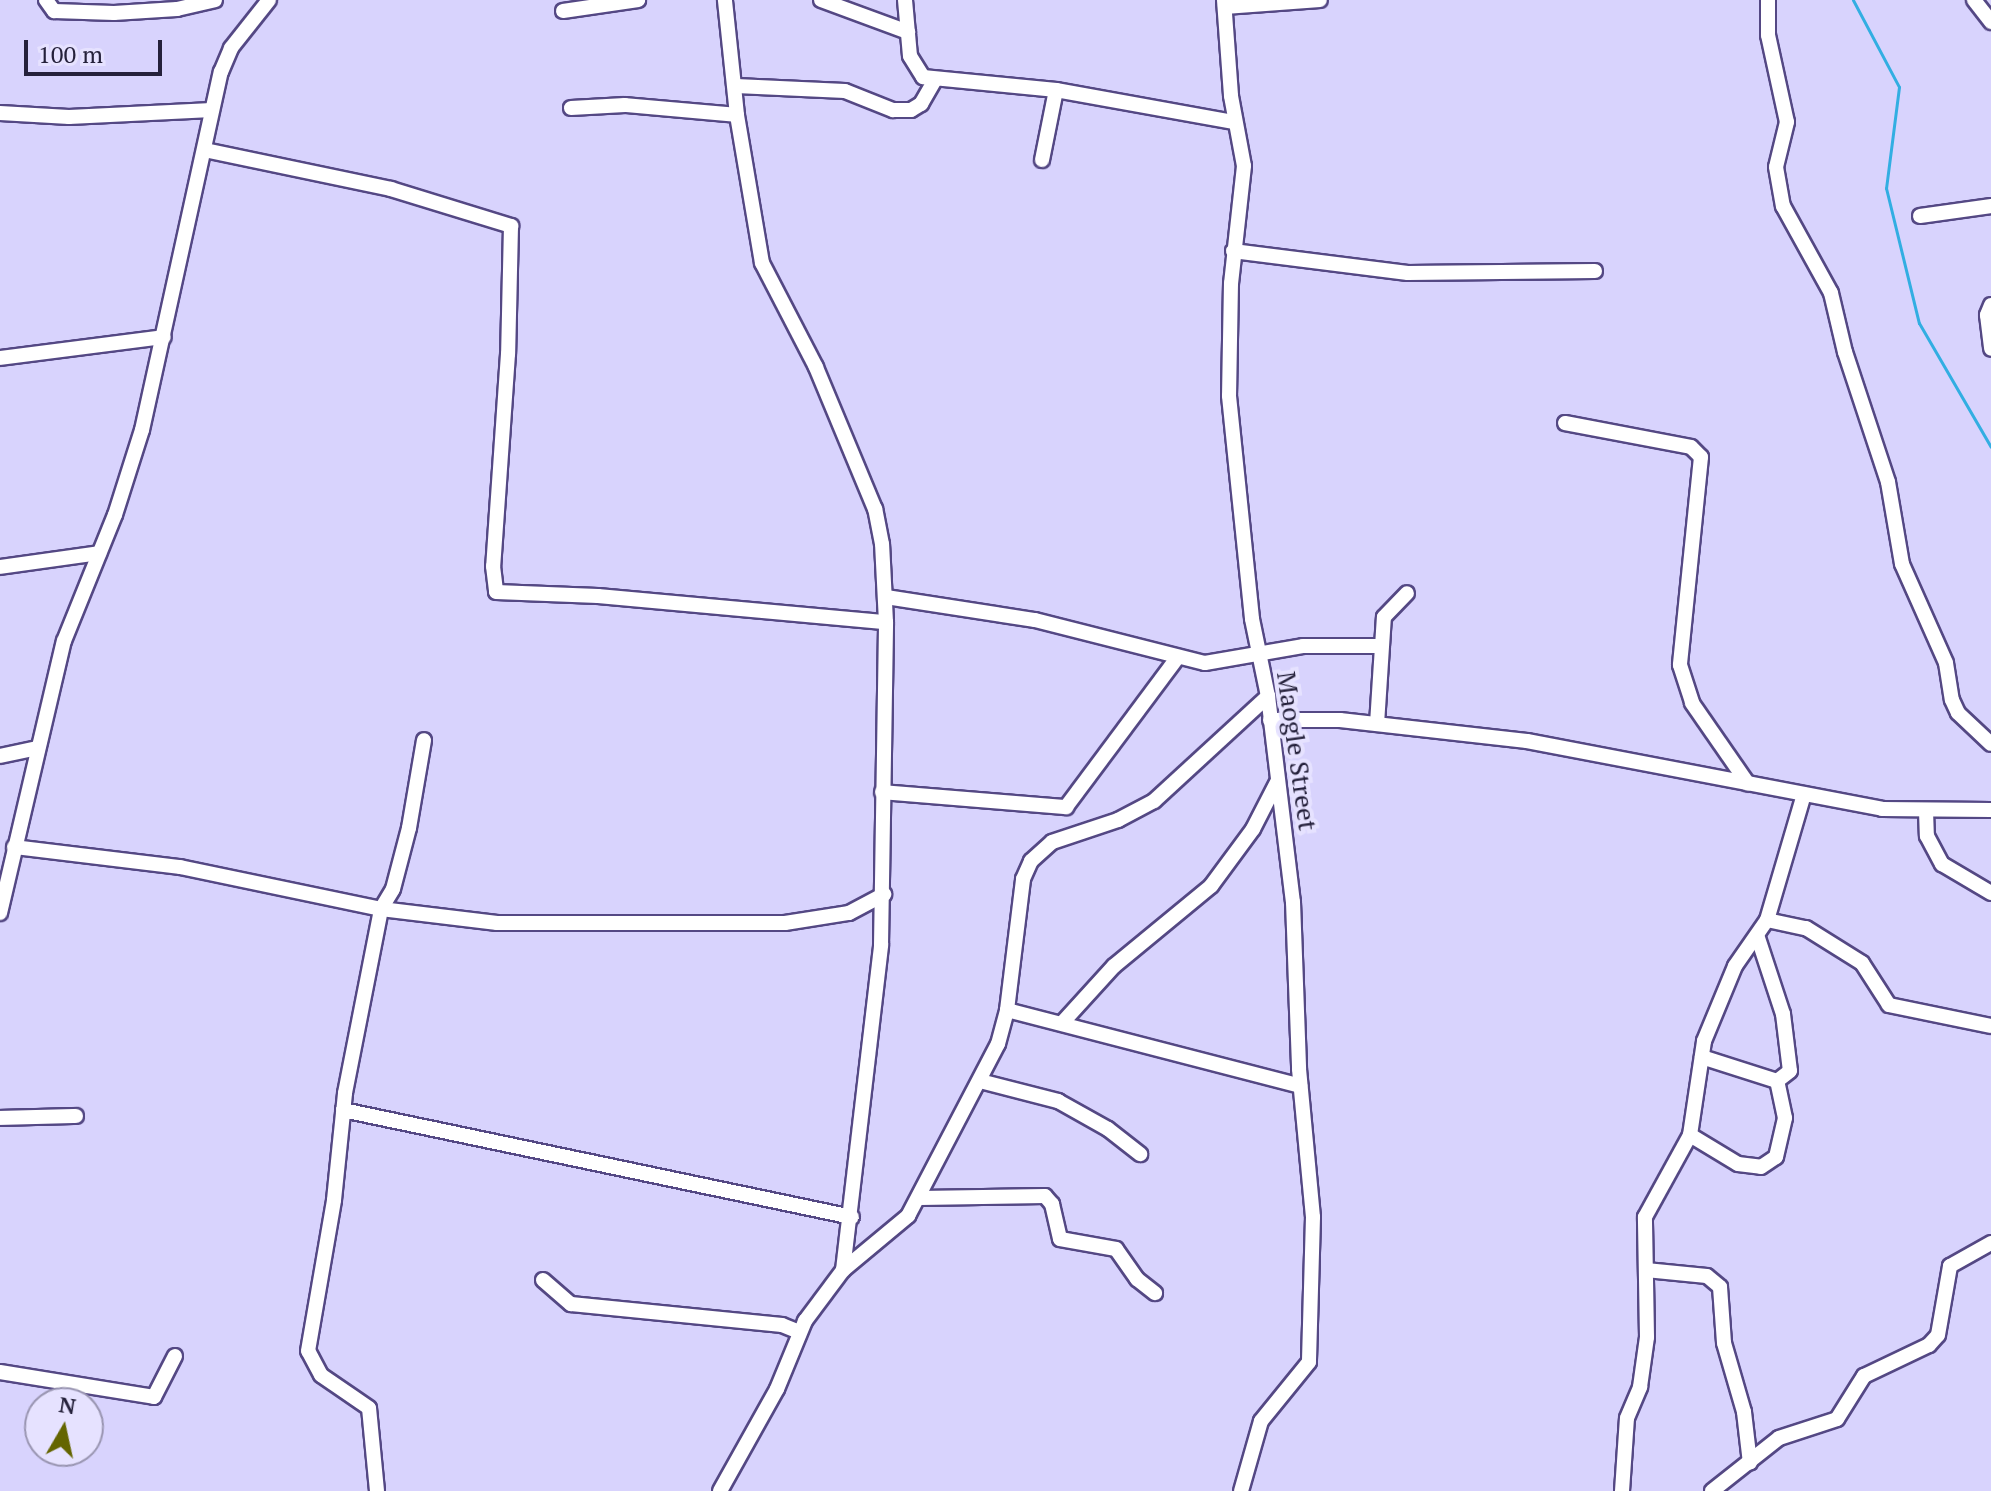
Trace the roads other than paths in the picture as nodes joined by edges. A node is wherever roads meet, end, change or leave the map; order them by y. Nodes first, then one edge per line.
1 (46, 0) edge
2 (215, 0) edge
3 (269, 0) edge
4 (638, 0) edge
5 (725, 0) edge
6 (821, 0) edge
7 (905, 0) edge
8 (1320, 0) edge
9 (1768, 0) edge
10 (1974, 0) edge
11 (1225, 4) edge
12 (563, 11) dead end
13 (1991, 22) edge
14 (908, 32) junction
15 (935, 80) junction
16 (736, 86) junction
17 (1056, 90) junction
18 (571, 108) dead end
19 (212, 110) junction
20 (0, 113) edge
21 (737, 115) junction
22 (1234, 122) junction
23 (205, 150) junction
24 (1042, 160) dead end
25 (1991, 206) edge
26 (1920, 216) dead end
27 (1233, 251) junction
28 (1595, 271) dead end
29 (1991, 305) edge
30 (164, 337) junction
31 (1991, 349) edge
32 (0, 358) edge
33 (1565, 423) dead end
34 (99, 553) junction
35 (0, 567) edge
36 (1407, 593) dead end
37 (886, 597) junction
38 (886, 622) junction
39 (1381, 646) junction
40 (1259, 651) junction
41 (1178, 657) junction
42 (1268, 696) junction
43 (1270, 720) junction
44 (1377, 724) junction
45 (424, 740) dead end
46 (1991, 744) edge
47 (37, 748) junction
48 (0, 756) edge
49 (1277, 781) junction
50 (1748, 784) junction
51 (882, 792) junction
52 (1804, 794) junction
53 (1991, 810) edge
54 (1926, 811) junction
55 (14, 847) junction
56 (1991, 893) edge
57 (884, 894) junction
58 (381, 909) junction
59 (0, 913) edge
60 (1767, 920) junction
61 (1758, 938) junction
62 (1007, 1010) junction
63 (1063, 1022) junction
64 (1991, 1026) edge
65 (1702, 1057) junction
66 (980, 1081) junction
67 (1777, 1081) junction
68 (1300, 1086) junction
69 (343, 1110) junction
70 (76, 1116) dead end
71 (0, 1118) edge
72 (1690, 1135) junction
73 (1140, 1154) dead end
74 (920, 1198) junction
75 (852, 1217) junction
76 (1991, 1243) edge
77 (843, 1270) junction
78 (1646, 1270) junction
79 (543, 1280) dead end
80 (1155, 1293) dead end
81 (799, 1332) junction
82 (175, 1356) dead end
83 (0, 1372) edge
84 (1750, 1463) junction
85 (1717, 1490) edge
86 (377, 1491) edge
87 (720, 1491) edge
88 (1241, 1491) edge
89 (1622, 1491) edge

1 - 2 street
3 - 19 street
4 - 12 street
5 - 16 street
6 - 14 street
7 - 14 street
8 - 11 street
9 - 46 street
10 - 13 street
11 - 22 street, Maogle Street
14 - 15 street
15 - 16 street
15 - 17 street
16 - 21 street
17 - 22 street
17 - 24 street
18 - 21 street
19 - 20 street
19 - 23 street
21 - 37 street
22 - 27 street, Maogle Street
23 - 30 street
23 - 38 street
25 - 26 street
27 - 28 street
27 - 40 street, Maogle Street
29 - 31 street
30 - 32 street
30 - 34 street
33 - 50 street
34 - 35 street
34 - 47 street
36 - 39 street
37 - 38 street
37 - 41 street
38 - 51 street
39 - 40 street
39 - 44 street
40 - 41 street
40 - 42 street, Maogle Street
41 - 51 street
42 - 43 street, Maogle Street
42 - 62 street
43 - 44 street
43 - 49 street, Maogle Street
44 - 50 street
45 - 58 street
47 - 48 street
47 - 55 street
49 - 63 street
49 - 68 street, Maogle Street
50 - 52 street
51 - 57 street
52 - 54 street
52 - 60 street
53 - 54 street
54 - 56 street
55 - 58 street
55 - 59 street
57 - 58 street
57 - 75 street
58 - 69 street
60 - 61 street
60 - 64 street
61 - 65 street
61 - 67 street
62 - 63 street
62 - 66 street
63 - 68 street
65 - 67 street
65 - 72 street
66 - 73 street
66 - 74 street
67 - 72 street
68 - 88 street, Maogle Street
69 - 75 street
69 - 86 street
70 - 71 street
72 - 78 street
74 - 77 street
74 - 80 street
75 - 77 street
76 - 84 street
77 - 81 street
78 - 84 street
78 - 89 street
79 - 81 street
81 - 87 street
82 - 83 street
84 - 85 street

